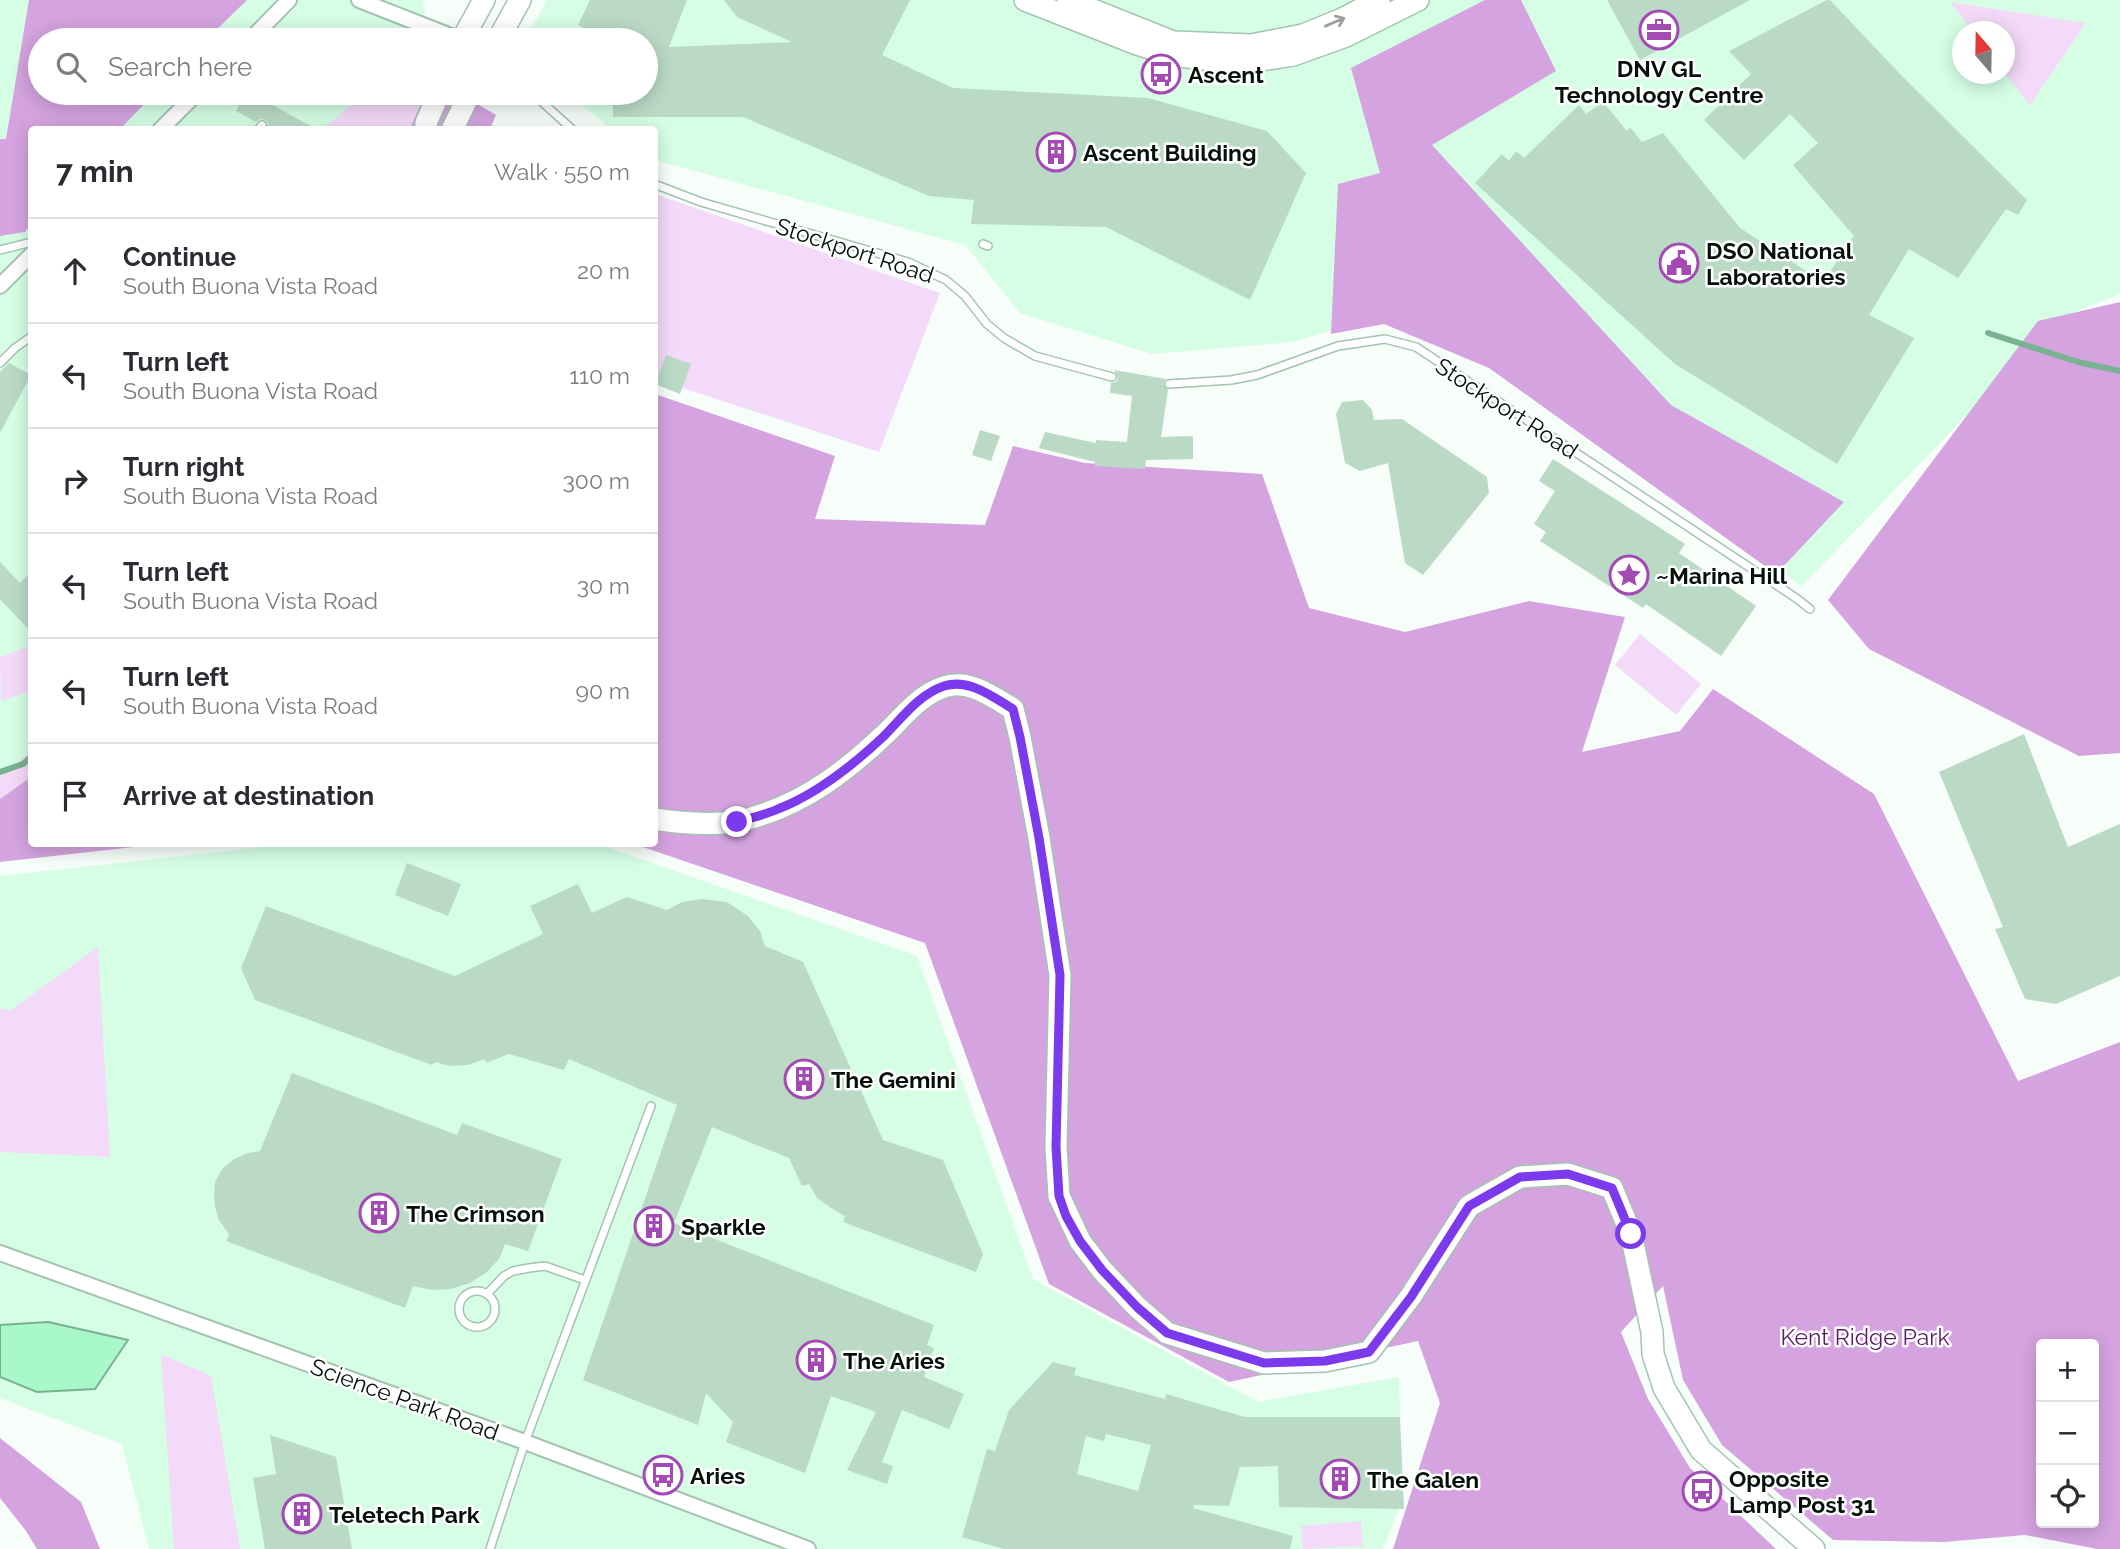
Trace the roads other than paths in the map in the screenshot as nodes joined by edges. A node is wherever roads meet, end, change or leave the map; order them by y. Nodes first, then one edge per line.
1 (289, 0) edge
2 (359, 0) edge
3 (484, 0) edge
4 (520, 0) edge
5 (1069, 0) edge
6 (1379, 0) edge
7 (1418, 0) edge
8 (1032, 1) edge
9 (262, 28) edge
10 (430, 28) edge
11 (468, 28) edge
12 (505, 28) edge
13 (1291, 47) junction
14 (1252, 53) junction
15 (185, 105) edge
16 (434, 105) edge
17 (464, 105) edge
18 (545, 105) edge
19 (164, 126) edge
20 (426, 126) edge
21 (454, 126) edge
22 (569, 126) edge
23 (658, 186) edge
24 (28, 243) edge
25 (0, 250) edge
26 (28, 258) edge
27 (0, 285) edge
28 (28, 339) edge
29 (0, 363) edge
30 (1112, 377) dead end
31 (1168, 384) dead end
32 (1810, 609) dead end
33 (658, 820) edge
34 (651, 1106) dead end
35 (0, 1253) edge
36 (585, 1280) junction
37 (486, 1294) junction
38 (525, 1442) junction
39 (489, 1549) edge
40 (808, 1549) edge
41 (1814, 1549) edge

1 - 9 street
2 - 10 street
3 - 11 street
4 - 12 street
5 - 14 street
13 -> 6 street
7 - 13 street
8 - 14 street
13 - 14 street
15 - 19 street
16 - 20 street
17 - 21 street
18 - 22 lane
23 - 30 lane, Stockport Road
24 - 25 lane
26 - 27 street
28 - 29 lane
31 - 32 lane, Stockport Road
33 - 41 street
34 - 36 lane
35 - 38 street, Science Park Road
36 - 37 lane
36 - 38 lane
37 - 37 lane
38 - 39 lane
38 - 40 street, Science Park Road

